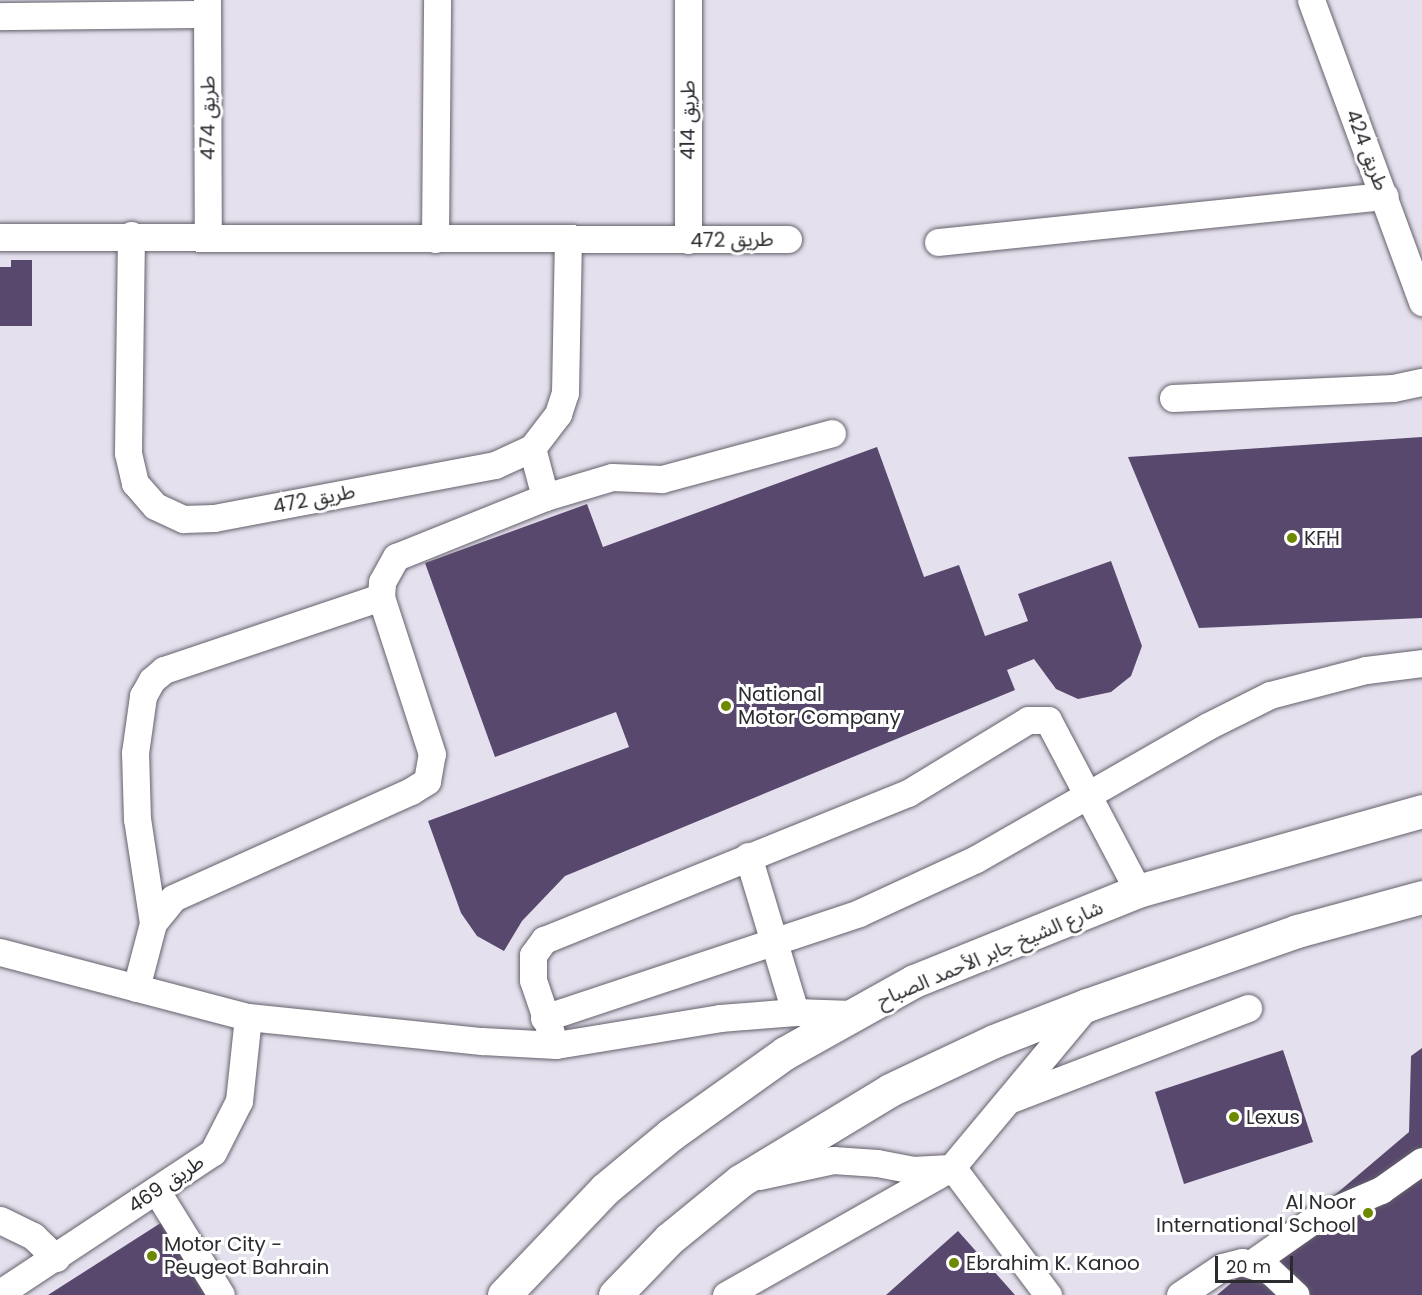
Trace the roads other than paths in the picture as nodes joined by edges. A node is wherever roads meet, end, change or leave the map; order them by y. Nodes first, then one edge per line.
1 (437, 0) edge
2 (688, 0) edge
3 (1311, 0) edge
4 (207, 7) edge
5 (2, 10) edge
6 (1385, 196) junction
7 (131, 235) junction
8 (208, 236) junction
9 (0, 237) edge
10 (435, 239) junction
11 (788, 239) dead end
12 (688, 240) junction
13 (568, 241) junction
14 (938, 242) dead end
15 (1422, 302) edge
16 (1422, 382) edge
17 (1173, 398) dead end
18 (832, 434) dead end
19 (532, 448) junction
20 (545, 497) junction
21 (381, 597) junction
22 (1422, 663) edge
23 (1089, 795) junction
24 (1422, 811) edge
25 (748, 856) junction
26 (1138, 891) junction
27 (1422, 897) edge
28 (153, 923) junction
29 (772, 943) junction
30 (0, 952) edge
31 (136, 988) junction
32 (1087, 1005) junction
33 (1248, 1008) dead end
34 (795, 1012) junction
35 (852, 1014) junction
36 (248, 1017) junction
37 (544, 1018) junction
38 (556, 1045) junction
39 (1010, 1099) junction
40 (1422, 1162) edge
41 (952, 1167) junction
42 (740, 1181) junction
43 (156, 1190) junction
44 (0, 1220) edge
45 (56, 1258) junction
46 (1252, 1263) junction
47 (0, 1293) edge
48 (222, 1295) edge
49 (504, 1295) edge
50 (615, 1295) edge
51 (726, 1295) edge
52 (1048, 1295) edge
53 (1180, 1295) edge
54 (1296, 1295) edge

1 - 10 street
2 - 12 street, طريق 414
3 - 6 street, طريق 424
4 - 5 street
4 - 8 street, طريق 474
6 - 14 street
6 - 15 street, طريق 424
7 - 8 street, طريق 472
7 - 9 street, طريق 472
7 - 19 street, طريق 472
8 - 10 street, طريق 472
10 - 13 street, طريق 472
11 - 12 street, طريق 472
12 - 13 street, طريق 472
13 - 19 street, طريق 472
16 - 17 street
18 - 20 street
19 - 20 street
20 - 21 street
21 - 28 street
21 - 28 street
22 - 23 street
23 - 25 street
23 - 26 street
23 - 29 street
24 - 26 main road, شارع الشيخ جابر الأحمد الصباح
25 - 29 street
25 - 37 street
26 - 35 main road, شارع الشيخ جابر الأحمد الصباح
27 - 32 main road
28 - 31 street
29 - 34 street
29 - 37 street
30 - 31 street
31 - 36 street
32 - 39 street
32 - 42 main road
33 - 39 street
34 - 35 street
34 - 38 street
35 - 49 main road, شارع الشيخ جابر الأحمد الصباح
36 - 38 street
36 - 43 street, طريق 469
37 - 38 street
39 - 41 street
40 - 46 street
41 - 42 street
41 - 51 street
41 - 52 street
42 - 50 main road
43 - 45 street, طريق 469
43 - 48 street
44 - 45 street
45 - 47 street, طريق 469
46 - 53 street
46 - 54 street

